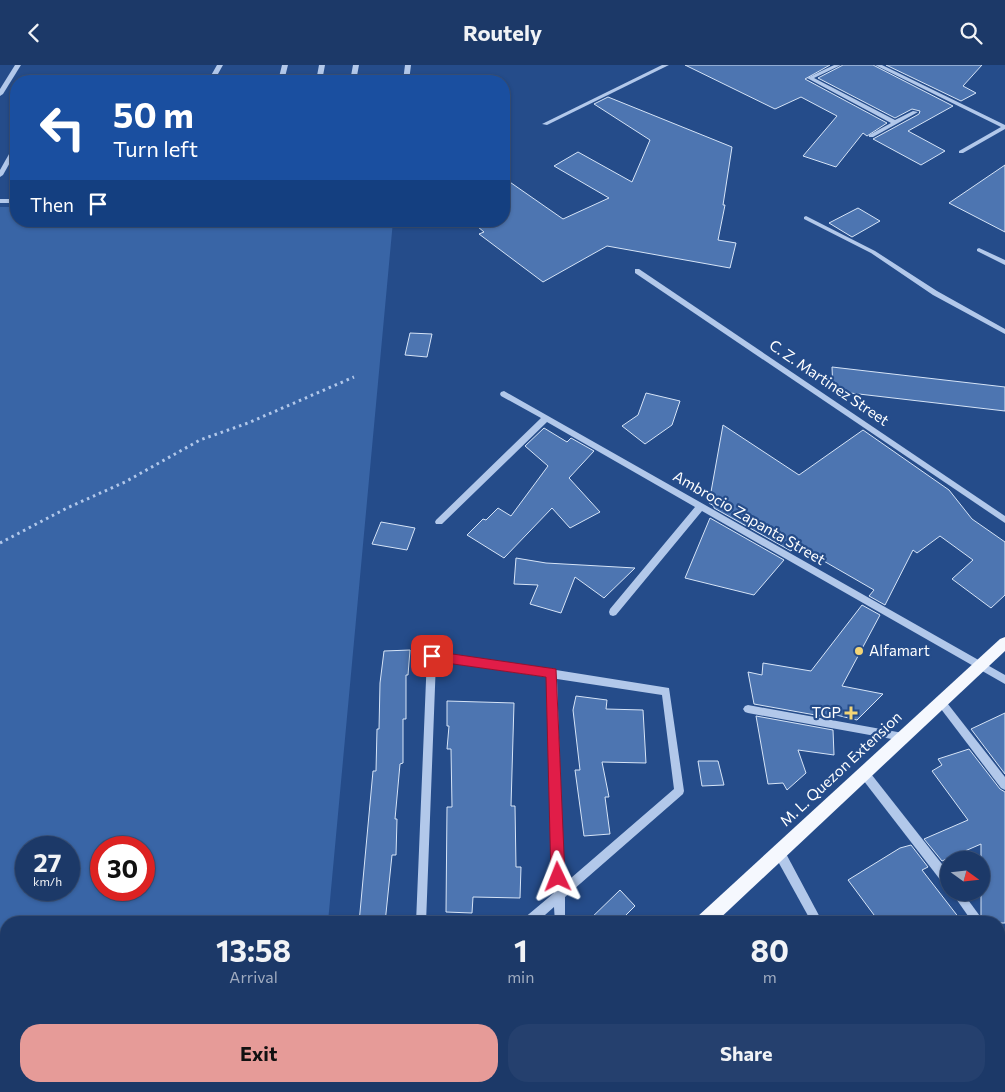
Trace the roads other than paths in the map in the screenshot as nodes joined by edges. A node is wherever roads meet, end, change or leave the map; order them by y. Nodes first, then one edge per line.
1 (666, 65) edge
2 (838, 65) edge
3 (878, 65) edge
4 (10, 78) edge
5 (0, 94) edge
6 (915, 112) dead end
7 (896, 123) junction
8 (545, 124) dead end
9 (1005, 127) edge
10 (871, 136) dead end
11 (961, 152) dead end
12 (10, 158) edge
13 (0, 175) edge
14 (806, 218) dead end
15 (979, 250) dead end
16 (1005, 263) edge
17 (637, 271) dead end
18 (1005, 332) edge
19 (504, 395) dead end
20 (546, 418) junction
21 (701, 506) junction
22 (1005, 519) edge
23 (438, 522) dead end
24 (613, 612) dead end
25 (1005, 643) edge
26 (981, 666) junction
27 (552, 672) junction
28 (1005, 680) edge
29 (941, 702) junction
30 (748, 709) dead end
31 (903, 737) junction
32 (864, 773) junction
33 (1005, 785) edge
34 (779, 852) junction
35 (940, 871) edge
36 (558, 895) junction
37 (962, 901) edge
38 (421, 916) edge
39 (535, 916) edge
40 (560, 916) edge
41 (710, 916) edge
42 (814, 916) edge
43 (974, 916) edge

1 - 8 street
2 - 7 street
3 - 9 street
4 - 5 street
6 - 7 street
7 - 10 street
9 - 11 street
12 - 13 street
14 - 18 street
15 - 16 street
17 - 22 street, C. Z. Martinez Street
19 - 20 street, Ambrocio Zapanta Street
20 - 21 street, Ambrocio Zapanta Street
20 - 23 street
21 - 24 street
21 - 26 street, Ambrocio Zapanta Street
25 - 26 main road, M. L. Quezon Extension
26 - 28 street, Ambrocio Zapanta Street
26 - 29 main road, M. L. Quezon Extension
27 - 36 street
27 - 36 street
27 - 38 street
29 - 31 main road, M. L. Quezon Extension
29 - 33 street
30 - 31 street
31 - 32 main road, M. L. Quezon Extension
32 - 34 main road, M. L. Quezon Extension
32 - 35 street
34 - 41 main road, M. L. Quezon Extension
34 - 42 street
36 - 39 street
36 - 40 street
37 - 43 street

